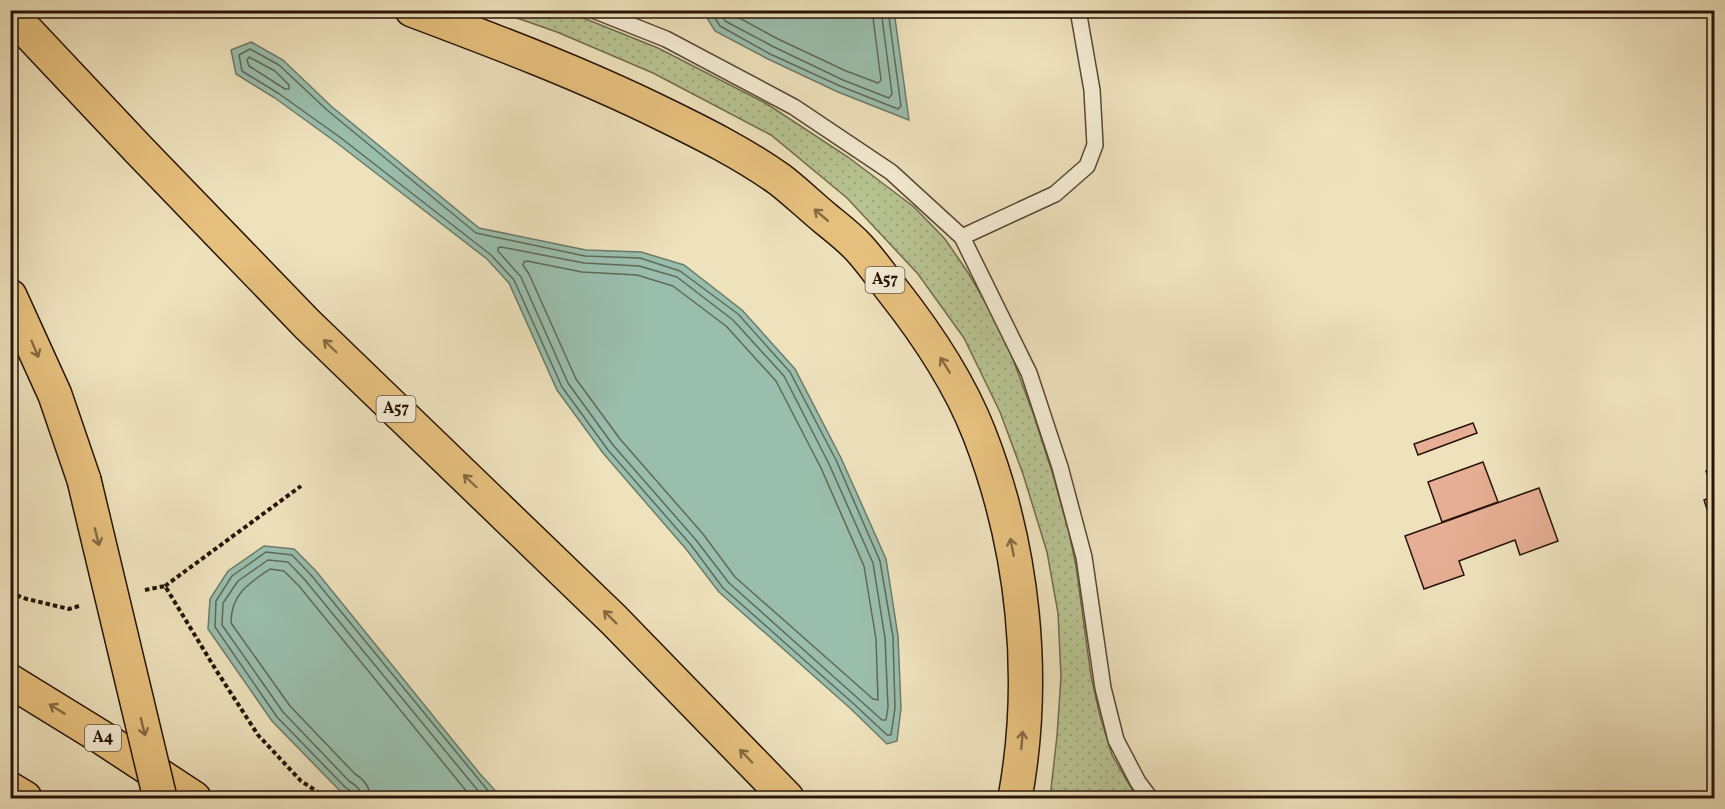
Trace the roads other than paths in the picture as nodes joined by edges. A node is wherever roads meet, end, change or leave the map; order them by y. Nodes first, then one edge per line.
1 (412, 10) edge
2 (593, 10) edge
3 (1078, 10) edge
4 (10, 13) edge
5 (962, 237) junction
6 (10, 296) edge
7 (10, 681) edge
8 (10, 789) edge
9 (25, 798) edge
10 (160, 798) edge
11 (194, 798) edge
12 (787, 798) edge
13 (1015, 798) edge
14 (1150, 798) edge

13 -> 1 highway, A57
2 - 5 lane
3 - 5 lane
12 -> 4 highway, A57
5 - 14 lane
6 -> 10 highway, bridge
11 -> 7 highway, A4
8 - 9 highway

